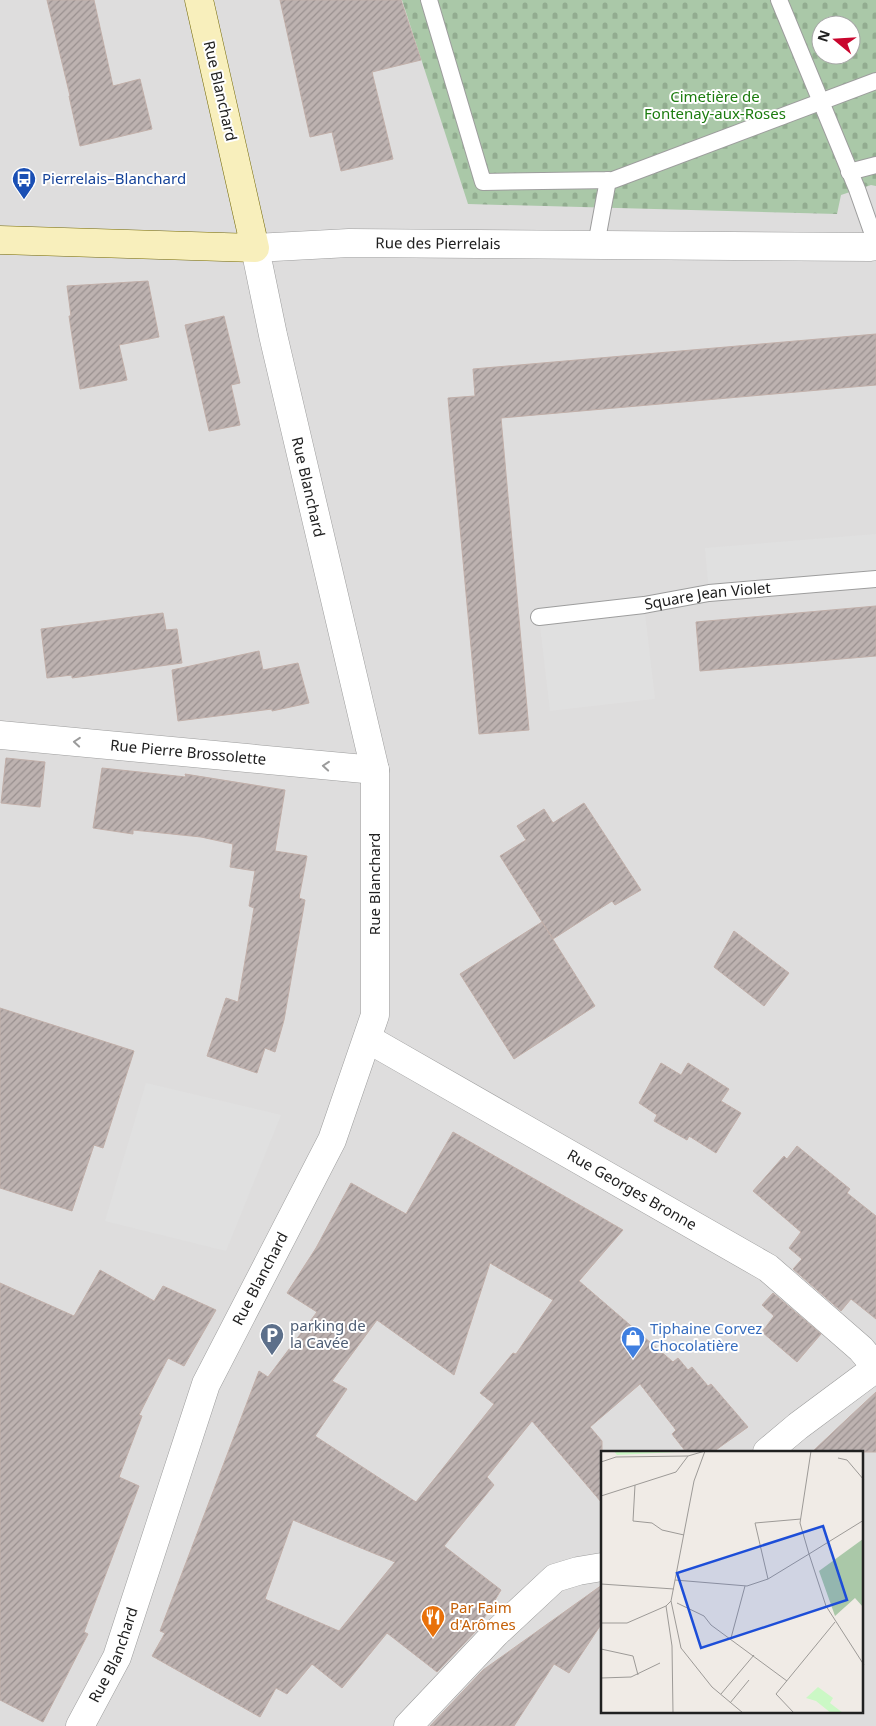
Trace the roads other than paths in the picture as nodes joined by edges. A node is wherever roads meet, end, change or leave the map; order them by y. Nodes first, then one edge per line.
1 (200, 0) edge
2 (429, 0) edge
3 (779, 0) edge
4 (876, 81) edge
5 (821, 102) junction
6 (876, 166) edge
7 (850, 172) junction
8 (608, 180) junction
9 (0, 240) edge
10 (876, 244) edge
11 (596, 245) junction
12 (255, 248) junction
13 (876, 579) edge
14 (539, 617) dead end
15 (0, 735) edge
16 (375, 770) junction
17 (368, 1039) junction
18 (876, 1367) edge
19 (768, 1451) edge
20 (601, 1567) edge
21 (80, 1726) edge
22 (408, 1726) edge

1 - 12 main road, Rue Blanchard
2 - 8 lane
3 - 5 lane
4 - 5 lane
5 - 7 lane
5 - 8 lane
6 - 7 lane
7 - 10 lane
8 - 11 lane
9 - 12 main road, Rue des Pierrelais
10 - 11 street, Rue des Pierrelais
11 - 12 street, Rue des Pierrelais
12 - 16 street, Rue Blanchard
13 - 14 lane, Square Jean Violet
16 -> 15 street, Rue Pierre Brossolette
16 - 17 street, Rue Blanchard
17 - 18 street, Rue Georges Bronne
17 - 21 street, Rue Blanchard
18 - 19 street
20 - 22 street

